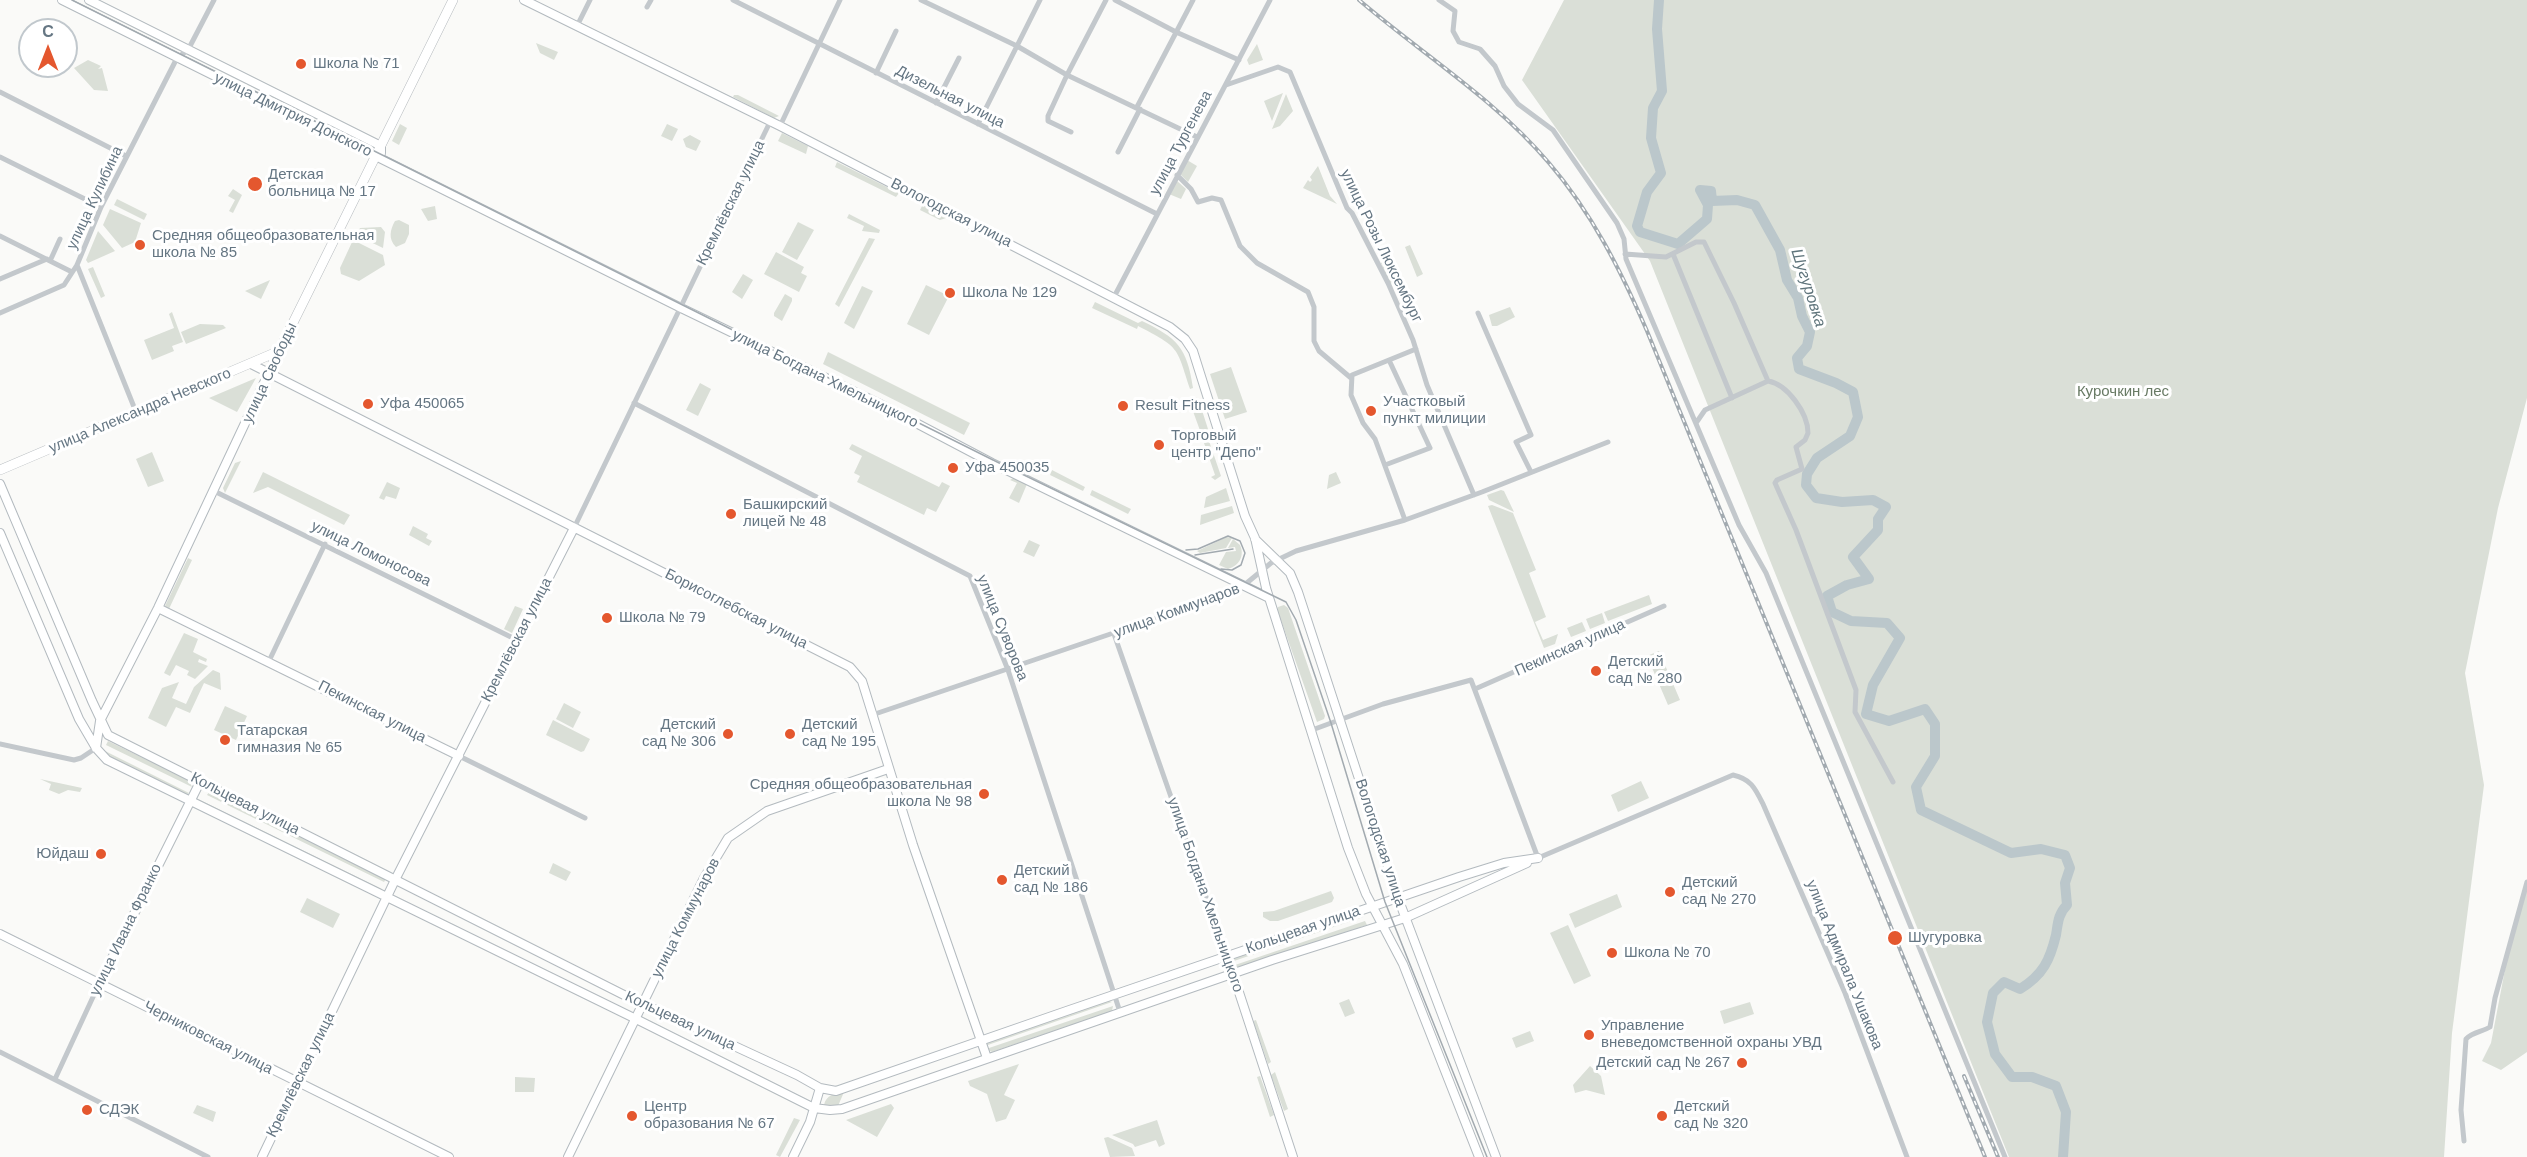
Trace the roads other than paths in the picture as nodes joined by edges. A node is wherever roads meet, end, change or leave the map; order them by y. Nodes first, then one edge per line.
1 (62, 0) edge
2 (89, 0) edge
3 (214, 0) edge
4 (453, 0) edge
5 (524, 0) edge
6 (590, 0) edge
7 (651, 0) edge
8 (733, 0) edge
9 (840, 0) edge
10 (921, 0) edge
11 (1040, 0) edge
12 (1106, 0) edge
13 (1115, 0) edge
14 (1193, 0) edge
15 (1439, 0) edge
16 (1270, 1) edge
17 (647, 7) dead end
18 (577, 26) junction
19 (896, 31) dead end
20 (1176, 32) junction
21 (818, 43) junction
22 (1017, 46) junction
23 (188, 50) junction
24 (177, 58) junction
25 (959, 58) dead end
26 (1239, 60) junction
27 (876, 73) junction
28 (1067, 75) junction
29 (1226, 85) junction
30 (0, 92) edge
31 (936, 103) junction
32 (1139, 108) junction
33 (770, 122) junction
34 (978, 124) junction
35 (780, 126) junction
36 (1071, 132) dead end
37 (1197, 137) junction
38 (381, 146) junction
39 (1118, 152) dead end
40 (126, 156) junction
41 (0, 157) edge
42 (379, 158) junction
43 (1177, 175) junction
44 (101, 207) junction
45 (1156, 214) junction
46 (0, 236) edge
47 (60, 239) dead end
48 (1625, 254) junction
49 (1672, 254) junction
50 (49, 260) junction
51 (77, 265) junction
52 (72, 272) junction
53 (0, 279) edge
54 (1114, 297) junction
55 (681, 308) junction
56 (0, 313) edge
57 (1478, 313) dead end
58 (1416, 349) junction
59 (279, 351) junction
60 (1389, 360) junction
61 (251, 364) junction
62 (270, 375) junction
63 (1351, 378) junction
64 (1768, 381) junction
65 (1732, 398) junction
66 (634, 403) junction
67 (136, 412) junction
68 (1696, 424) junction
69 (1608, 442) dead end
70 (1385, 465) junction
71 (0, 470) edge
72 (1531, 472) junction
73 (0, 484) edge
74 (214, 490) junction
75 (1474, 495) junction
76 (1405, 520) junction
77 (574, 528) junction
78 (0, 533) edge
79 (1255, 538) junction
80 (325, 544) junction
81 (1277, 560) junction
82 (1261, 570) junction
83 (1246, 586) junction
84 (1269, 598) junction
85 (1664, 606) dead end
86 (158, 608) junction
87 (1114, 634) junction
88 (517, 640) junction
89 (268, 661) junction
90 (1008, 670) junction
91 (1475, 689) junction
92 (872, 715) junction
93 (1340, 719) junction
94 (100, 721) junction
95 (1312, 730) junction
96 (0, 744) edge
97 (96, 748) junction
98 (459, 756) junction
99 (888, 770) junction
100 (200, 782) junction
101 (1893, 782) dead end
102 (1753, 783) joint
103 (190, 801) junction
104 (585, 818) dead end
105 (1538, 858) junction
106 (395, 880) junction
107 (2527, 882) edge
108 (387, 897) junction
109 (1398, 897) junction
110 (1374, 905) junction
111 (1405, 918) junction
112 (1384, 925) junction
113 (0, 934) edge
114 (1226, 957) junction
115 (1233, 974) junction
116 (99, 984) junction
117 (1116, 996) junction
118 (643, 1004) junction
119 (1120, 1012) junction
120 (636, 1019) junction
121 (980, 1039) junction
122 (0, 1052) edge
123 (987, 1058) junction
124 (54, 1079) junction
125 (297, 1083) junction
126 (820, 1088) junction
127 (814, 1108) junction
128 (2464, 1141) dead end
129 (208, 1157) edge
130 (262, 1157) edge
131 (448, 1157) edge
132 (568, 1157) edge
133 (793, 1157) edge
134 (1293, 1157) edge
135 (1479, 1157) edge
136 (1496, 1157) edge
137 (1907, 1157) edge
138 (2005, 1157) edge

1 - 24 main road, улица Дмитрия Донского
2 - 23 main road, улица Дмитрия Донского
3 - 23 street
4 - 38 main road, улица Свободы
5 - 18 main road, Вологодская улица
6 - 18 street
7 - 17 street
8 - 21 street, Дизельная улица
9 - 21 street, Кремлёвская улица
10 - 22 street
11 - 22 street
12 - 28 street
13 - 20 street
14 - 20 street
15 - 48 street
16 - 26 street, улица Тургенева
18 - 33 main road, Вологодская улица
19 - 27 street
20 - 26 street
20 - 32 street
21 - 27 street, Дизельная улица
21 - 35 street, Кремлёвская улица
22 - 28 street
22 - 34 street
23 - 24 street
23 - 38 main road, улица Дмитрия Донского
24 - 40 street, улица Кулибина
24 - 42 main road, улица Дмитрия Донского
25 - 31 street
26 - 29 street, улица Тургенева
27 - 31 street, Дизельная улица
28 - 32 street
28 - 36 street
29 - 37 street, улица Тургенева
29 - 58 street, улица Розы Люксембург
30 - 40 street
31 - 34 street, Дизельная улица
32 - 37 street
32 - 39 street
33 - 35 main road, Вологодская улица
33 - 55 street, Кремлёвская улица
34 - 45 street, Дизельная улица
35 - 54 main road, Вологодская улица
37 - 43 street, улица Тургенева
38 - 42 main road, улица Свободы
40 - 44 street, улица Кулибина
41 - 44 street
42 - 55 main road, улица Богдана Хмельницкого
42 - 59 main road, улица Свободы
43 - 45 street, улица Тургенева
43 - 63 street
44 - 51 street, улица Кулибина
45 - 54 street, улица Тургенева
46 - 50 street
47 - 50 street
48 - 49 street
48 - 68 street
49 - 64 street
49 - 65 street
50 - 52 street
50 - 53 street
51 - 52 street, улица Кулибина
51 - 67 street
52 - 56 street, улица Кулибина
54 - 79 main road, Вологодская улица
55 - 66 street, Кремлёвская улица
55 - 83 main road, улица Богдана Хмельницкого
57 - 72 street
58 - 60 street
58 - 75 street, улица Розы Люксембург
59 - 61 main road, улица Александра Невского
59 - 62 main road, улица Свободы
60 - 63 street
60 - 70 street
61 - 62 main road, Борисоглебская улица
61 - 67 main road, улица Александра Невского
62 - 74 main road, улица Свободы
62 - 77 main road, Борисоглебская улица
63 - 70 street
64 - 65 street
64 - 101 street
65 - 68 street
66 - 77 street, Кремлёвская улица
66 - 90 street, улица Суворова
67 - 71 main road, улица Александра Невского
68 - 138 street
69 - 72 street, улица Коммунаров
70 - 76 street
72 - 75 street, улица Коммунаров
73 - 94 main road, Кольцевая улица
74 - 80 street, улица Ломоносова
74 - 86 main road, улица Свободы
75 - 76 street, улица Коммунаров
76 - 81 street, улица Коммунаров
77 - 88 main road, Кремлёвская улица
77 - 92 main road, Борисоглебская улица
78 - 97 main road, Кольцевая улица
79 - 81 main road, Вологодская улица
79 - 82 main road, Вологодская улица
80 - 88 street, улица Ломоносова
80 - 89 street
81 - 82 street, улица Коммунаров
81 - 93 main road, Вологодская улица
82 - 83 street, улица Коммунаров
82 - 84 main road, Вологодская улица
83 - 84 main road, улица Богдана Хмельницкого
83 - 87 street, улица Коммунаров
84 - 95 main road, Вологодская улица
85 - 91 street, Пекинская улица
86 - 89 main road, Пекинская улица
86 - 94 main road, улица Свободы
87 - 90 street, улица Коммунаров
87 - 114 street, улица Богдана Хмельницкого
88 - 98 main road, Кремлёвская улица
89 - 98 main road, Пекинская улица
90 - 92 street, улица Коммунаров
90 - 117 street, улица Суворова
91 - 93 street
91 - 105 street
92 - 99 main road, Борисоглебская улица
93 - 95 street
93 - 109 main road, Вологодская улица
94 - 97 main road, улица Свободы
94 - 100 main road, Кольцевая улица
95 - 110 main road, Вологодская улица
96 - 97 street
97 - 103 main road, Кольцевая улица
98 - 104 street, Пекинская улица
98 - 106 main road, Кремлёвская улица
99 - 118 main road, улица Коммунаров
99 - 121 main road, Борисоглебская улица
100 - 103 main road, улица Ивана Франко
100 - 106 main road, Кольцевая улица
102 - 105 street, Кольцевая улица
102 - 137 street, улица Адмирала Ушакова
103 - 108 main road, Кольцевая улица
103 - 116 main road, улица Ивана Франко
105 - 109 main road, Кольцевая улица
105 - 111 main road, Кольцевая улица
106 - 108 main road, Кремлёвская улица
106 - 118 main road, Кольцевая улица
107 - 128 street
108 - 120 main road, Кольцевая улица
108 - 125 main road, Кремлёвская улица
109 - 110 main road, Кольцевая улица
109 - 111 main road, Вологодская улица
110 - 112 main road, Вологодская улица
110 - 114 main road, Кольцевая улица
111 - 112 main road, Кольцевая улица
111 - 136 main road, Вологодская улица
112 - 115 main road, Кольцевая улица
112 - 135 main road, Вологодская улица
113 - 116 main road, Черниковская улица
114 - 115 street, улица Богдана Хмельницкого
114 - 117 main road, Кольцевая улица
115 - 119 main road, Кольцевая улица
115 - 134 main road, улица Богдана Хмельницкого
116 - 124 street, улица Ивана Франко
116 - 125 main road, Черниковская улица
117 - 119 street, улица Суворова
117 - 121 main road, Кольцевая улица
118 - 120 main road, улица Коммунаров
118 - 126 main road, Кольцевая улица
119 - 123 main road, Кольцевая улица
120 - 127 main road, Кольцевая улица
120 - 132 main road, улица Коммунаров
121 - 123 main road, Борисоглебская улица
121 - 126 main road, Кольцевая улица
122 - 124 street
123 - 127 main road, Кольцевая улица
124 - 129 street
125 - 130 main road, Кремлёвская улица
125 - 131 main road, Черниковская улица
126 - 127 main road
127 - 133 main road

